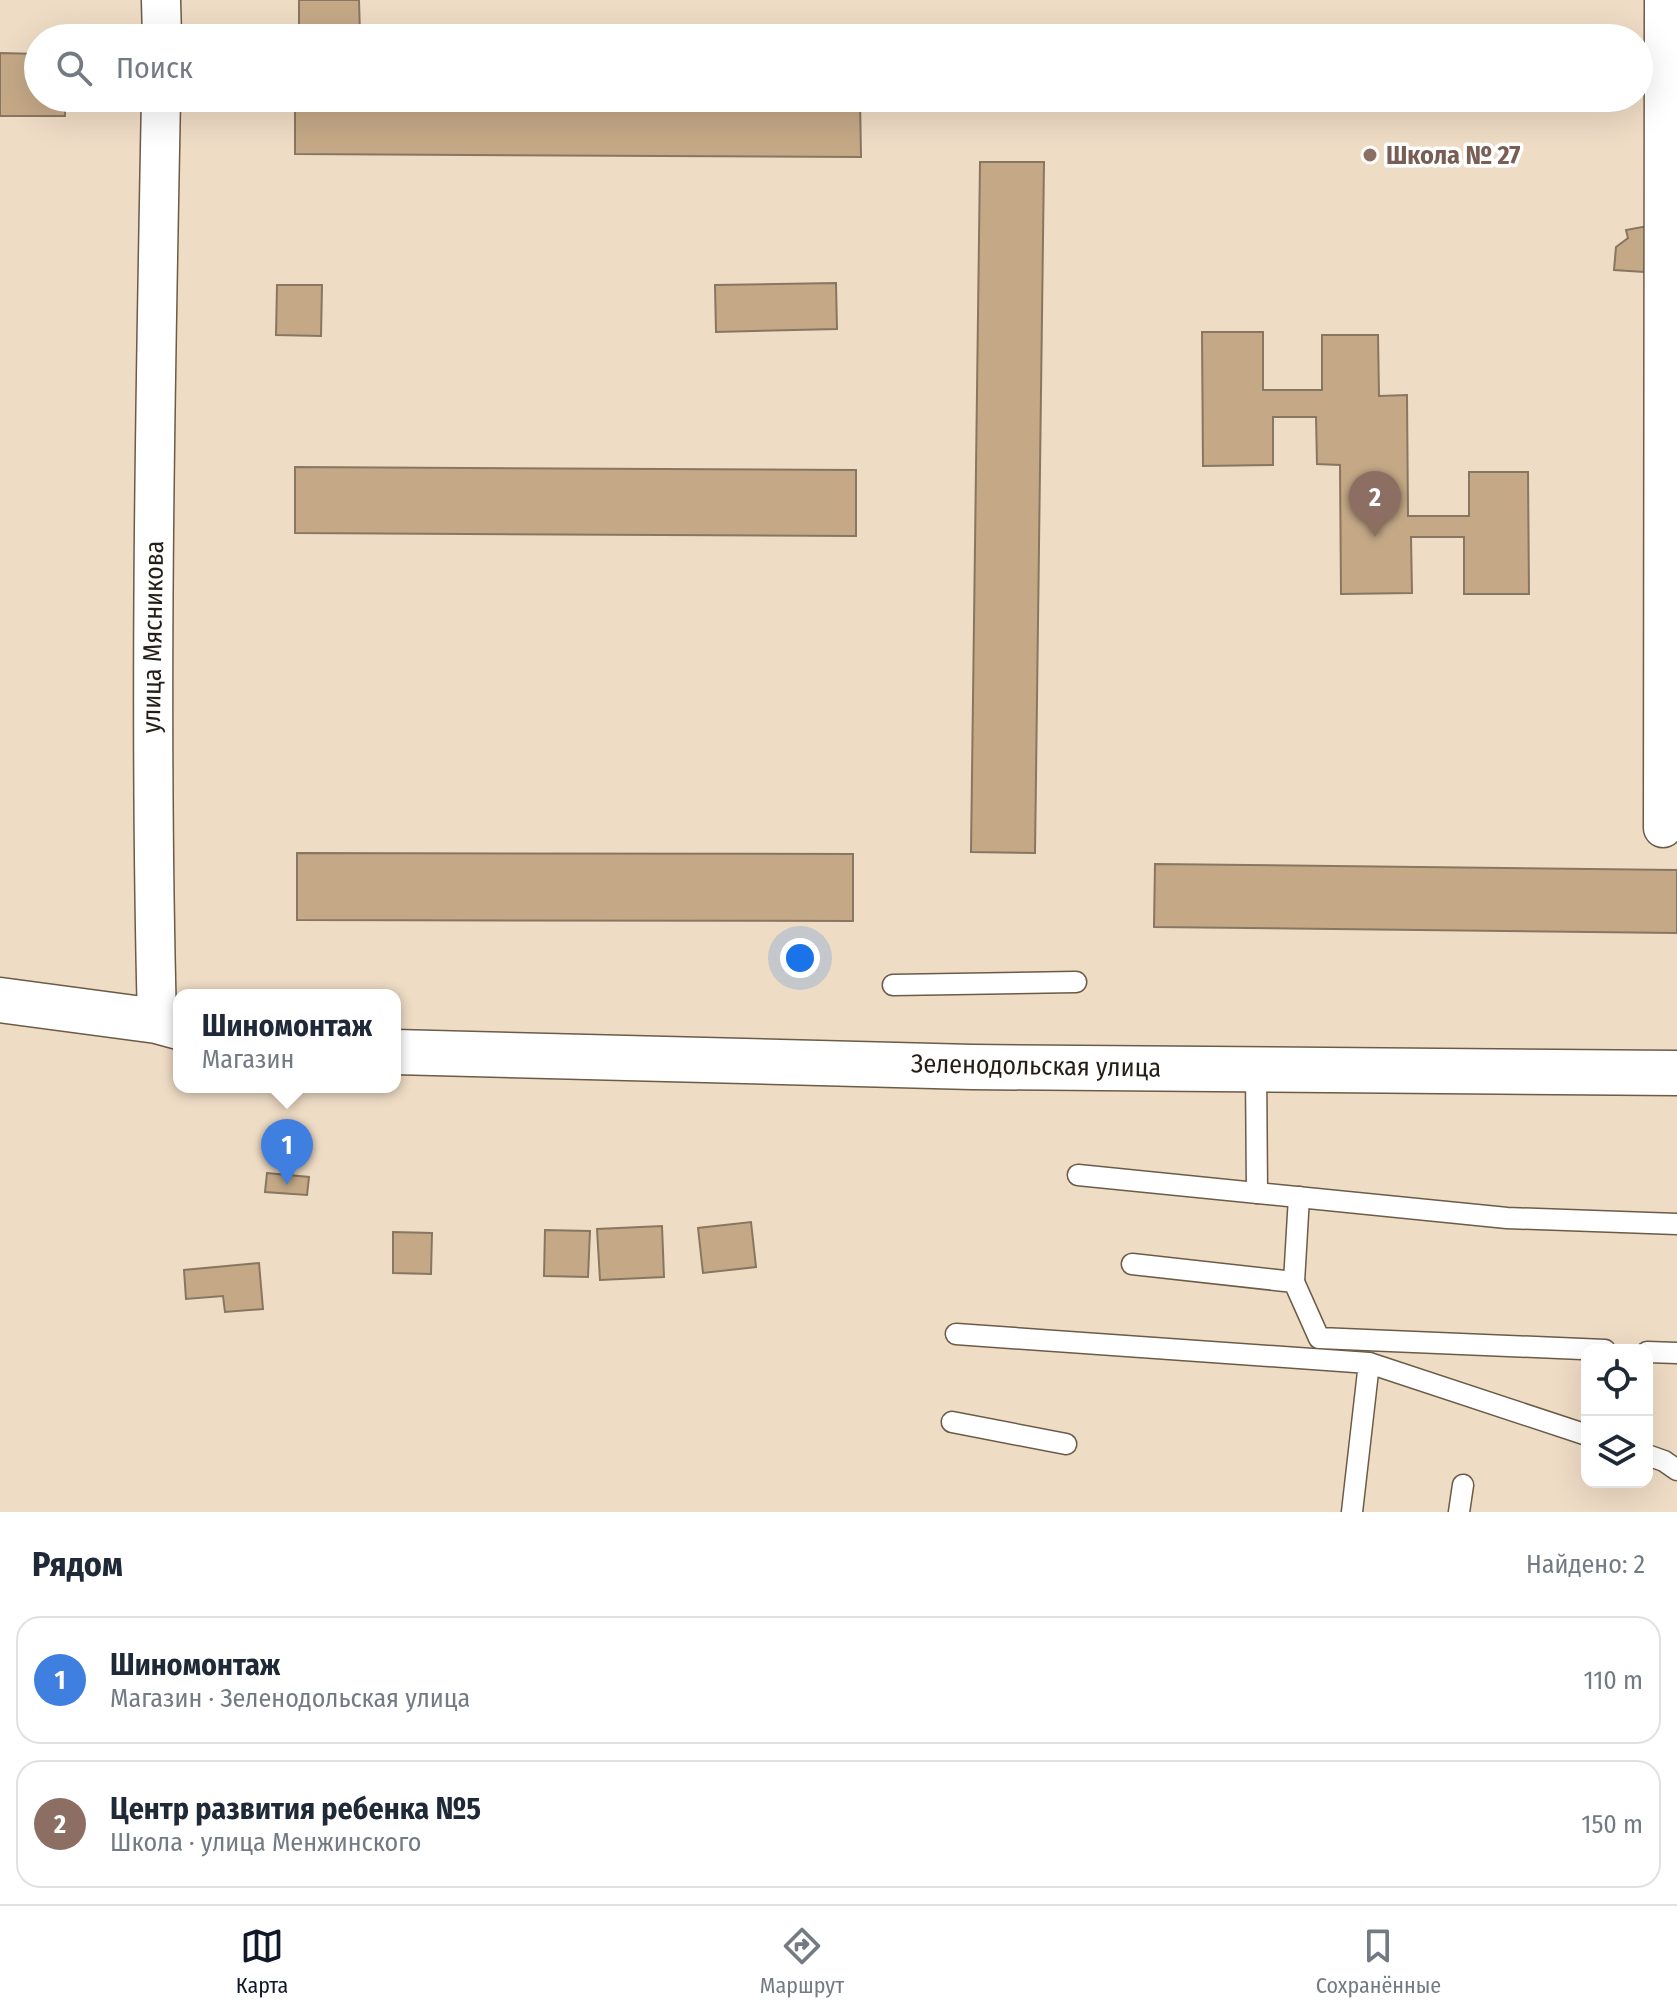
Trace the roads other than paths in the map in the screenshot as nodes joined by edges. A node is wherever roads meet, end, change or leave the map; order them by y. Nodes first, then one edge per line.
1 (161, 0) edge
2 (1664, 0) edge
3 (162, 24) edge
4 (161, 112) edge
5 (1663, 828) dead end
6 (1076, 982) dead end
7 (893, 985) dead end
8 (0, 1000) edge
9 (168, 1024) edge
10 (401, 1052) edge
11 (1256, 1068) junction
12 (1677, 1073) edge
13 (1078, 1175) dead end
14 (1257, 1193) junction
15 (1299, 1197) junction
16 (1677, 1224) edge
17 (1132, 1264) dead end
18 (1294, 1282) junction
19 (956, 1334) dead end
20 (1581, 1349) edge
21 (1653, 1352) edge
22 (1677, 1353) edge
23 (1369, 1363) junction
24 (952, 1422) dead end
25 (1581, 1433) edge
26 (1066, 1444) dead end
27 (1463, 1485) dead end
28 (1352, 1512) edge
29 (1459, 1512) edge

1 - 3 street
2 - 5 street
4 - 9 street, улица Мясникова
6 - 7 lane
8 - 9 street, улица Мясникова
10 - 11 street, Зеленодольская улица
11 - 12 street, Зеленодольская улица
11 - 14 lane
13 - 14 lane
14 - 15 lane
15 - 16 lane
15 - 18 lane
17 - 18 lane
18 - 20 lane
19 - 23 lane
21 - 22 lane
23 - 25 lane
23 - 28 lane
24 - 26 lane
27 - 29 lane

